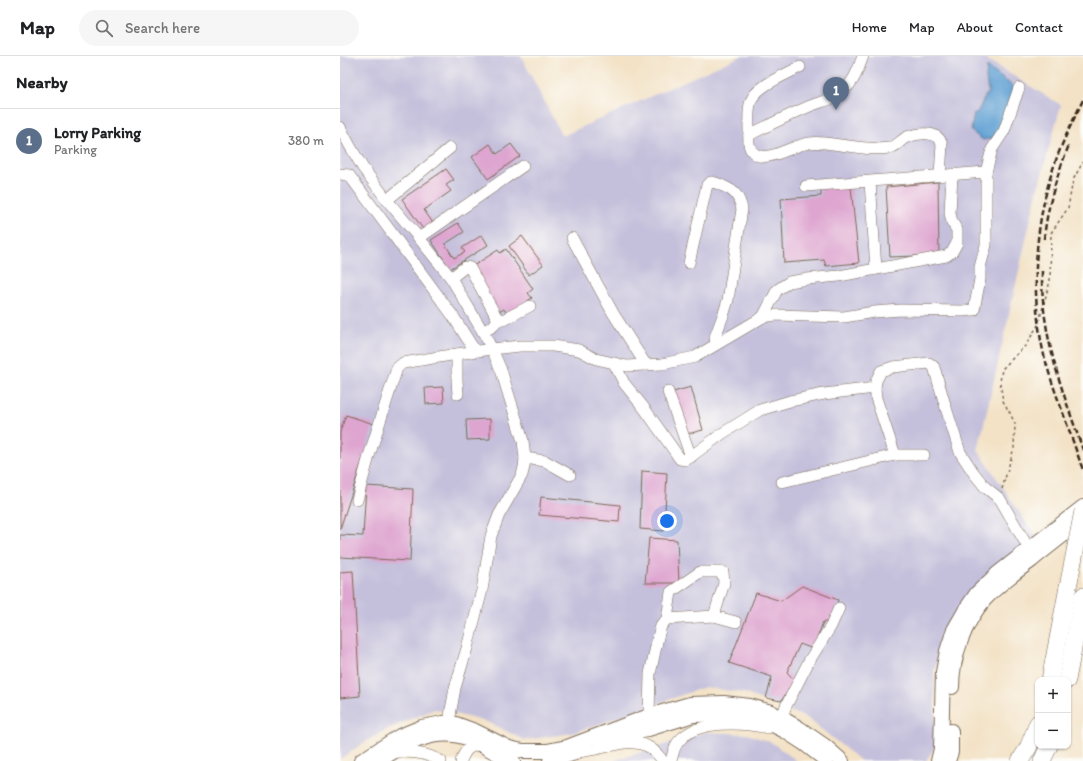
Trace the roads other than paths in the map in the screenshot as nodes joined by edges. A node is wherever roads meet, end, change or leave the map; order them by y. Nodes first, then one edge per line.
1 (863, 56) edge
2 (800, 67) dead end
3 (1019, 88) dead end
4 (340, 127) edge
5 (749, 135) junction
6 (450, 148) dead end
7 (523, 166) dead end
8 (986, 172) junction
9 (340, 174) edge
10 (952, 174) junction
11 (940, 175) junction
12 (870, 182) junction
13 (806, 186) dead end
14 (387, 200) junction
15 (419, 238) junction
16 (572, 238) dead end
17 (689, 263) dead end
18 (876, 269) junction
19 (450, 278) junction
20 (530, 306) dead end
21 (763, 317) junction
22 (500, 320) junction
23 (483, 332) junction
24 (716, 344) junction
25 (492, 349) junction
26 (475, 351) junction
27 (457, 354) junction
28 (614, 363) junction
29 (646, 364) junction
30 (875, 388) junction
31 (668, 392) dead end
32 (458, 394) dead end
33 (895, 455) junction
34 (924, 455) dead end
35 (691, 457) junction
36 (525, 458) junction
37 (570, 475) dead end
38 (782, 482) dead end
39 (357, 500) dead end
40 (1083, 507) edge
41 (1083, 511) edge
42 (1083, 520) edge
43 (1029, 549) junction
44 (1083, 596) edge
45 (839, 608) dead end
46 (714, 616) junction
47 (667, 619) junction
48 (736, 622) dead end
49 (1051, 677) edge
50 (1068, 677) edge
51 (649, 716) junction
52 (450, 723) junction
53 (784, 725) junction
54 (1035, 730) edge
55 (481, 744) junction
56 (1048, 749) edge
57 (392, 752) junction
58 (579, 752) junction
59 (360, 761) edge
60 (379, 761) edge
61 (441, 761) edge
62 (461, 761) edge
63 (513, 761) edge
64 (550, 761) edge
65 (663, 761) edge
66 (671, 761) edge
67 (827, 761) edge
68 (842, 761) edge
69 (938, 761) edge
70 (948, 761) edge
71 (1020, 761) edge
72 (1042, 761) edge

1 - 5 street
2 - 5 street
3 - 8 street
4 - 14 street
5 - 11 street
6 - 14 street
7 - 15 street
8 - 10 street
8 - 21 street
9 - 26 street
10 - 11 street
10 - 18 street
11 - 12 street
12 - 13 street
12 - 18 street
14 - 15 street
15 - 19 street
16 - 29 street
17 - 24 street
18 - 21 street
19 - 22 street
19 - 23 street
20 - 22 street
21 - 24 street
22 - 23 street
23 - 25 street
24 - 29 street
25 - 26 street
25 - 28 street
25 - 36 street
26 - 27 street
27 - 32 street
27 - 39 street
28 - 29 street
28 - 35 street
30 - 33 street
30 - 35 street
30 - 43 street
31 - 35 street
33 - 34 street
33 - 38 street
36 - 37 street
36 - 52 street
40 - 43 main road
41 - 49 highway, bridge
42 - 70 main road
43 - 69 main road
44 - 50 highway
45 - 53 street
46 - 47 street
46 - 47 street
46 - 48 street
47 - 51 street
51 - 52 main road
51 - 53 main road
52 - 59 main road
53 - 58 main road
53 - 66 street
53 - 67 main road
53 - 68 main road
54 - 71 highway
55 - 57 main road
55 - 62 street
55 - 63 main road
56 - 72 highway
57 - 60 main road
57 - 61 street
58 - 64 main road
58 - 65 street

